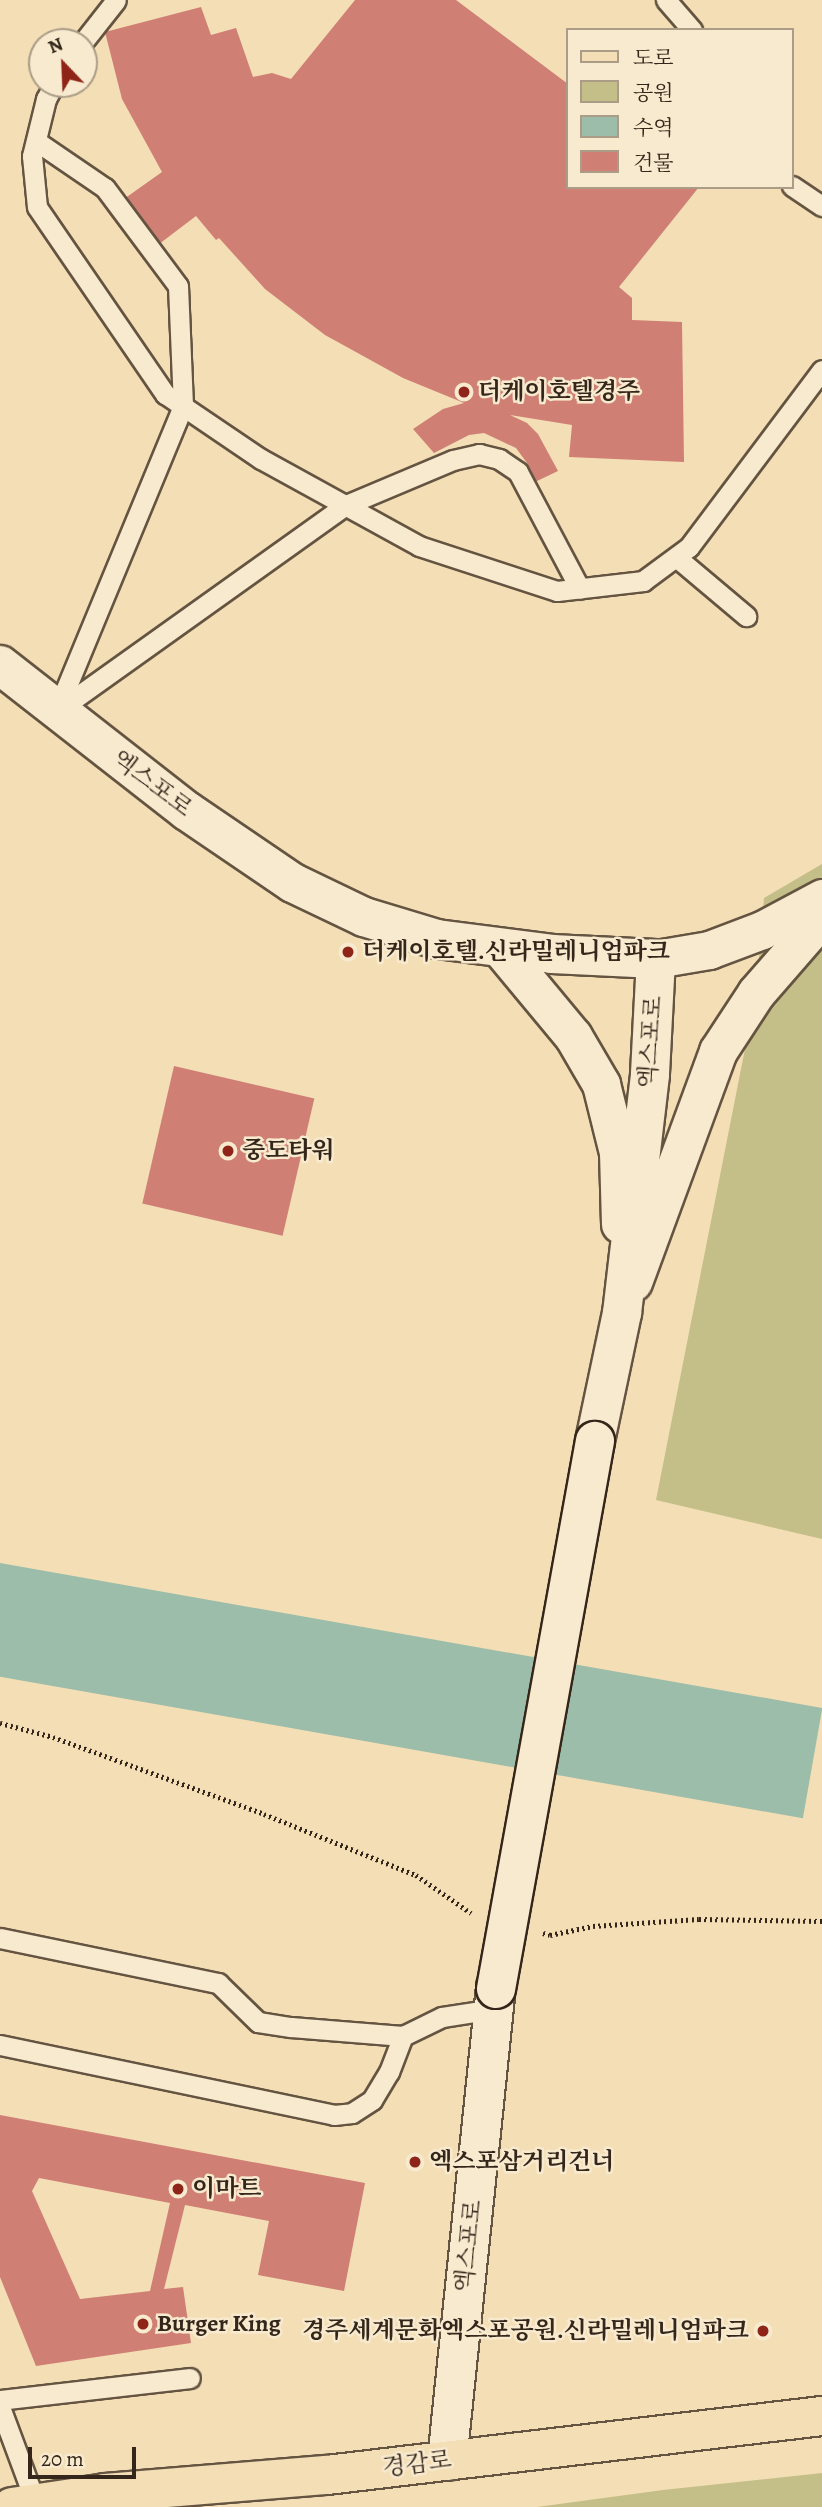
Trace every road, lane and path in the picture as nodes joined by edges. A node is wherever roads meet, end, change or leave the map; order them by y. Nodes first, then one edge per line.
1 (116, 0) edge
2 (666, 0) edge
3 (94, 28) edge
4 (690, 28) edge
5 (47, 98) edge
6 (36, 141) junction
7 (794, 187) edge
8 (822, 206) edge
9 (821, 374) edge
10 (183, 406) junction
11 (346, 505) junction
12 (676, 557) junction
13 (580, 589) junction
14 (746, 617) dead end
15 (0, 665) edge
16 (57, 711) junction
17 (822, 898) edge
18 (822, 918) edge
19 (499, 947) junction
20 (656, 959) junction
21 (622, 1313) junction
22 (0, 1723) edge
23 (479, 1918) dead end
24 (822, 1921) edge
25 (538, 1932) dead end
26 (0, 1938) edge
27 (495, 1999) junction
28 (403, 2036) junction
29 (0, 2045) edge
30 (190, 2378) dead end
31 (0, 2400) edge
32 (0, 2407) edge
33 (822, 2416) edge
34 (447, 2461) junction
35 (24, 2505) edge

1 - 3 lane
2 - 4 lane
5 - 6 lane
6 - 10 lane
6 - 10 lane
7 - 8 lane
9 - 12 lane
10 - 11 lane
10 - 16 lane
11 - 13 lane
11 - 13 lane
11 - 16 lane
12 - 13 lane
12 - 14 lane
15 - 16 main road, 엑스포로
16 - 19 main road, 엑스포로
17 - 20 street
18 - 21 street
19 - 20 main road, 엑스포로
19 - 21 street
20 - 21 main road, 엑스포로
21 - 27 main road, 엑스포로, bridge
22 - 23 path
24 - 25 path
26 - 28 lane
27 - 28 lane
27 - 34 main road, 엑스포로
28 - 29 lane
30 - 31 lane
32 - 35 lane
33 - 34 main road, 경감로
34 - 35 main road, 경감로

